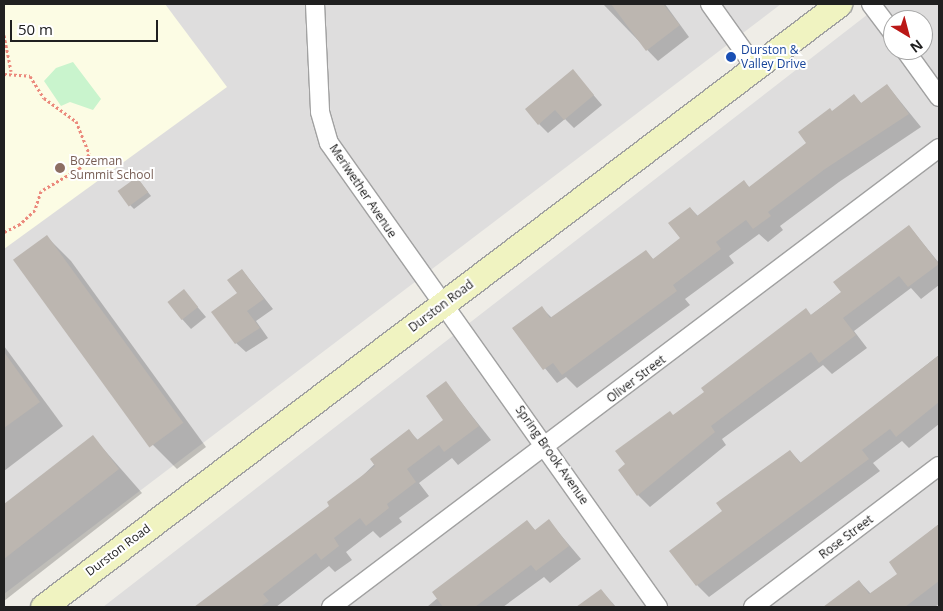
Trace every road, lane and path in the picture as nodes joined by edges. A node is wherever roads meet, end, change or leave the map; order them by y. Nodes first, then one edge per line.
1 (316, 4) edge
2 (710, 4) edge
3 (839, 4) edge
4 (871, 4) edge
5 (883, 20) edge
6 (4, 35) edge
7 (912, 60) edge
8 (755, 67) junction
9 (11, 71) junction
10 (4, 74) edge
11 (939, 97) edge
12 (939, 148) edge
13 (4, 232) edge
14 (444, 304) junction
15 (547, 447) junction
16 (939, 466) edge
17 (43, 607) edge
18 (331, 607) edge
19 (658, 607) edge
20 (752, 607) edge

1 - 14 street, Meriwether Avenue
2 - 8 street
3 - 8 main road, Durston Road
4 - 5 street
6 - 9 path
7 - 11 street
8 - 14 main road, Durston Road
9 - 10 path
9 - 13 path
12 - 15 street, Oliver Street
14 - 15 street, Spring Brook Avenue
14 - 17 main road, Durston Road
15 - 18 street, Oliver Street
15 - 19 street, Spring Brook Avenue
16 - 20 street, Rose Street

